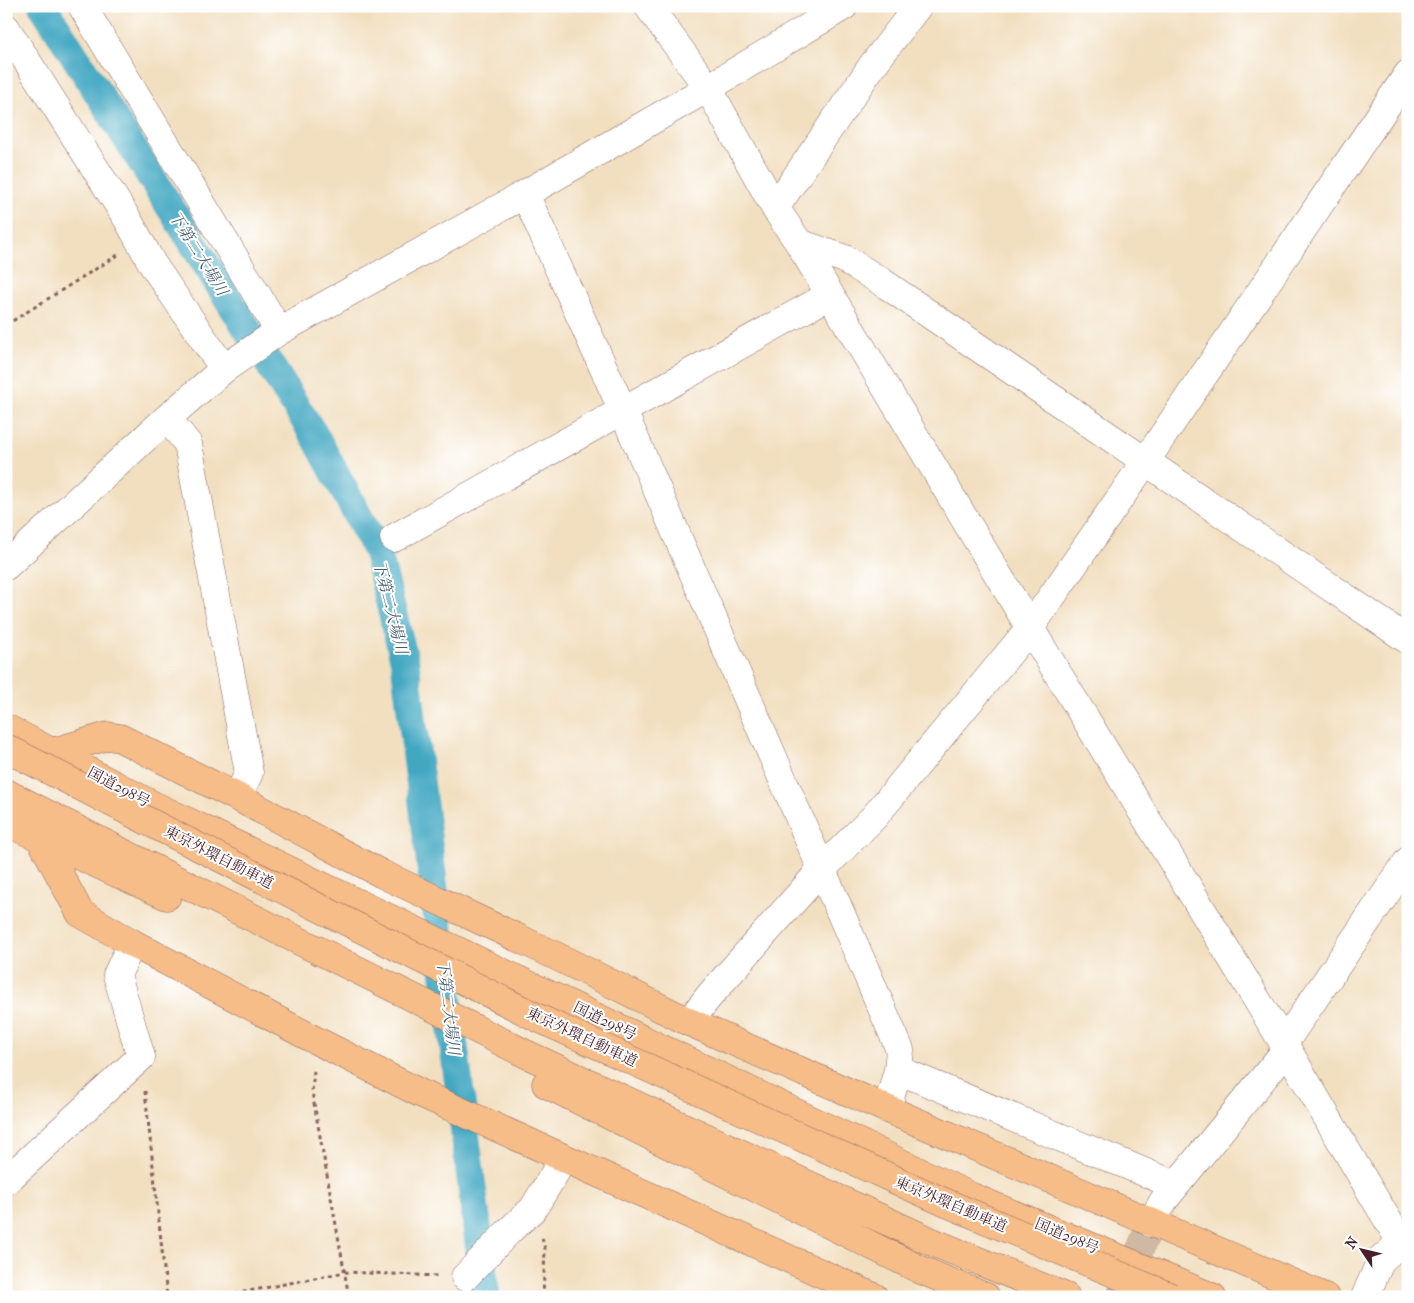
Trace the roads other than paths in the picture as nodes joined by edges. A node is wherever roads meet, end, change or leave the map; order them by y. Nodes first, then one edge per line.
1 (82, 6) edge
2 (648, 6) edge
3 (844, 6) edge
4 (918, 6) edge
5 (6, 28) edge
6 (14, 59) edge
7 (1408, 74) edge
8 (708, 88) junction
9 (526, 194) junction
10 (775, 208) junction
11 (799, 244) junction
12 (830, 295) junction
13 (279, 330) junction
14 (224, 369) junction
15 (623, 411) junction
16 (167, 418) junction
17 (1146, 462) junction
18 (394, 538) dead end
19 (6, 566) edge
20 (1030, 628) junction
21 (1408, 640) edge
22 (6, 728) edge
23 (6, 748) edge
24 (53, 752) junction
25 (6, 793) edge
26 (237, 796) junction
27 (6, 822) edge
28 (40, 838) junction
29 (1408, 861) edge
30 (822, 869) junction
31 (132, 943) junction
32 (689, 1022) junction
33 (1285, 1046) junction
34 (898, 1070) junction
35 (887, 1109) junction
36 (564, 1158) junction
37 (6, 1182) edge
38 (1175, 1185) junction
39 (1151, 1223) junction
40 (1405, 1246) edge
41 (465, 1277) road end
42 (874, 1297) edge
43 (986, 1297) edge
44 (1066, 1297) edge
45 (1171, 1297) edge
46 (1212, 1297) edge
47 (1325, 1297) edge
48 (1365, 1297) edge

1 - 13 street
2 - 8 street
3 - 8 street
4 - 10 street
5 - 6 street
6 - 14 street
7 - 17 street
8 - 9 street
8 - 10 street
9 - 13 street
9 - 15 street
10 - 11 street
11 - 12 street
11 - 17 street
12 - 15 street
12 - 20 street
13 - 14 street
14 - 16 street
15 - 18 street
15 - 30 street
16 - 19 street
16 - 26 street
17 - 20 street
17 - 21 street
20 - 30 street
20 - 33 street
22 - 24 highway, 国道298号
23 - 45 highway, 東京外環自動車道, bridge
24 - 26 highway
24 - 46 highway, 国道298号
25 - 44 highway
26 - 32 highway
27 - 28 highway
28 - 31 highway
28 - 43 highway
29 - 33 street
30 - 32 street
30 - 34 street
31 - 36 highway
31 - 37 street
32 - 35 highway
33 - 38 street
33 - 40 street
34 - 35 street
34 - 38 street
35 - 39 highway
36 - 41 street
36 - 42 highway
38 - 39 street
39 - 47 highway
40 - 48 street

